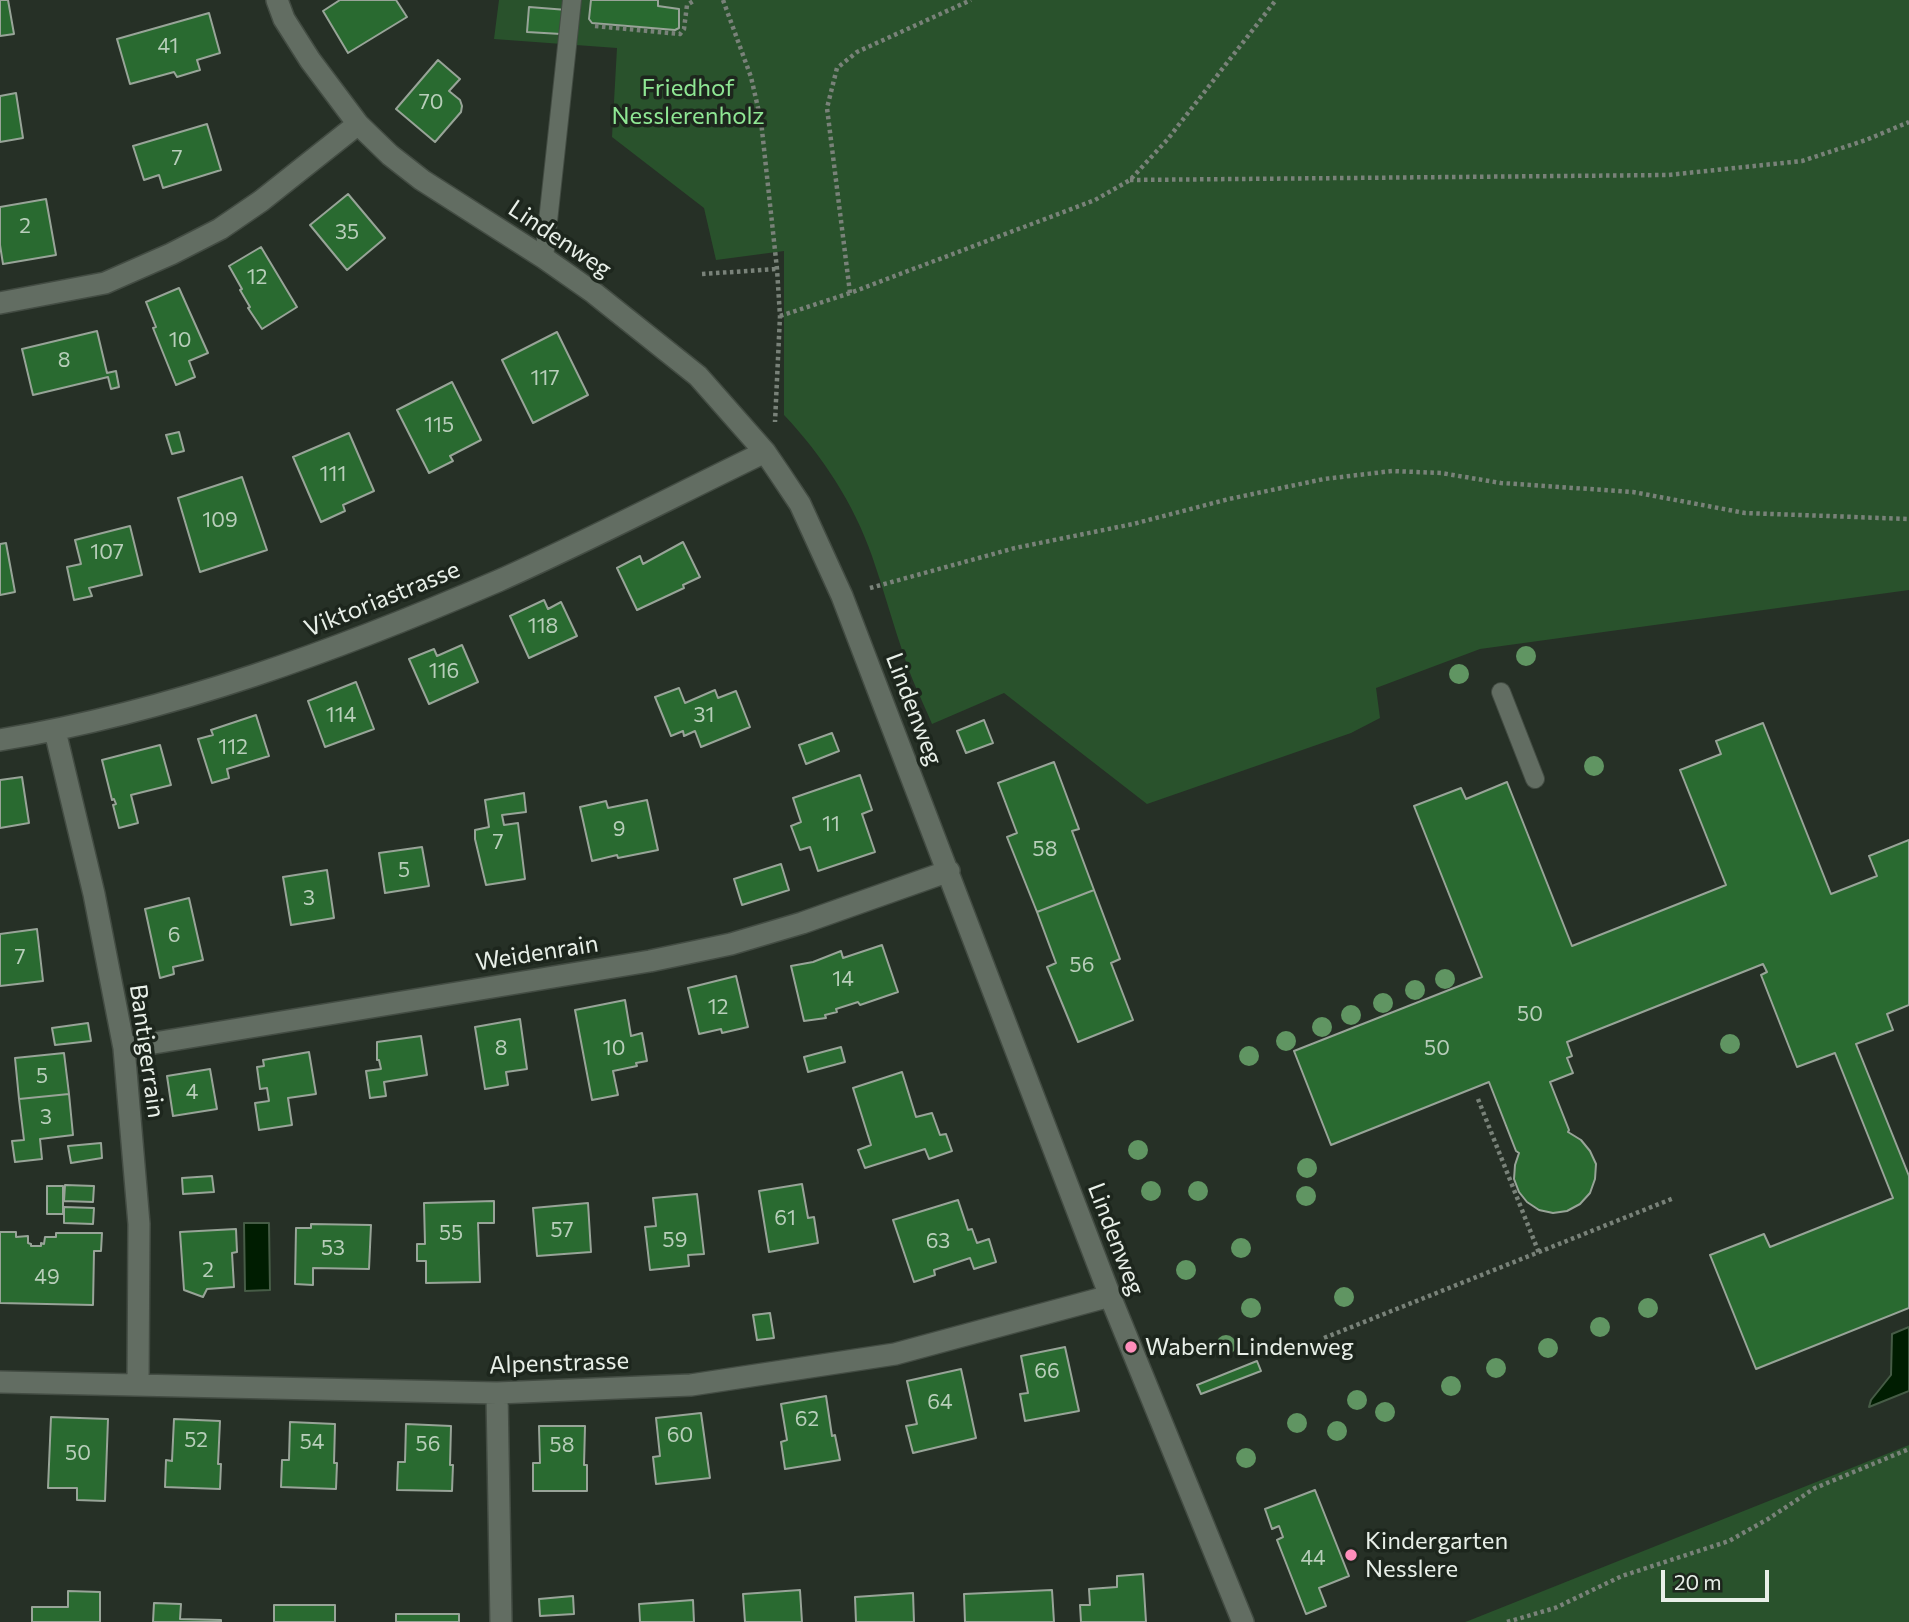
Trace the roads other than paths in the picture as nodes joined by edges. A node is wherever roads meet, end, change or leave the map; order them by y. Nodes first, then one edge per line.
1 (277, 0) edge
2 (572, 0) edge
3 (358, 124) junction
4 (544, 258) junction
5 (0, 303) edge
6 (765, 452) junction
7 (1501, 692) dead end
8 (55, 731) junction
9 (0, 740) edge
10 (1535, 779) dead end
11 (949, 871) junction
12 (124, 1048) junction
13 (1110, 1296) junction
14 (0, 1382) edge
15 (138, 1385) junction
16 (497, 1393) junction
17 (500, 1622) edge
18 (1243, 1622) edge

1 - 3 street, Lindenweg
2 - 4 lane
3 - 4 street, Lindenweg
3 - 5 street
4 - 6 street, Lindenweg
6 - 8 street, Viktoriastrasse
6 - 11 street, Lindenweg
7 - 10 lane
8 - 9 street, Viktoriastrasse
8 - 12 street, Bantigerrain
11 - 12 street, Weidenrain
11 - 13 street, Lindenweg
12 - 15 street, Bantigerrain
13 - 16 street, Alpenstrasse
13 - 18 street, Lindenweg
14 - 15 street, Alpenstrasse
15 - 16 street, Alpenstrasse
16 - 17 street

